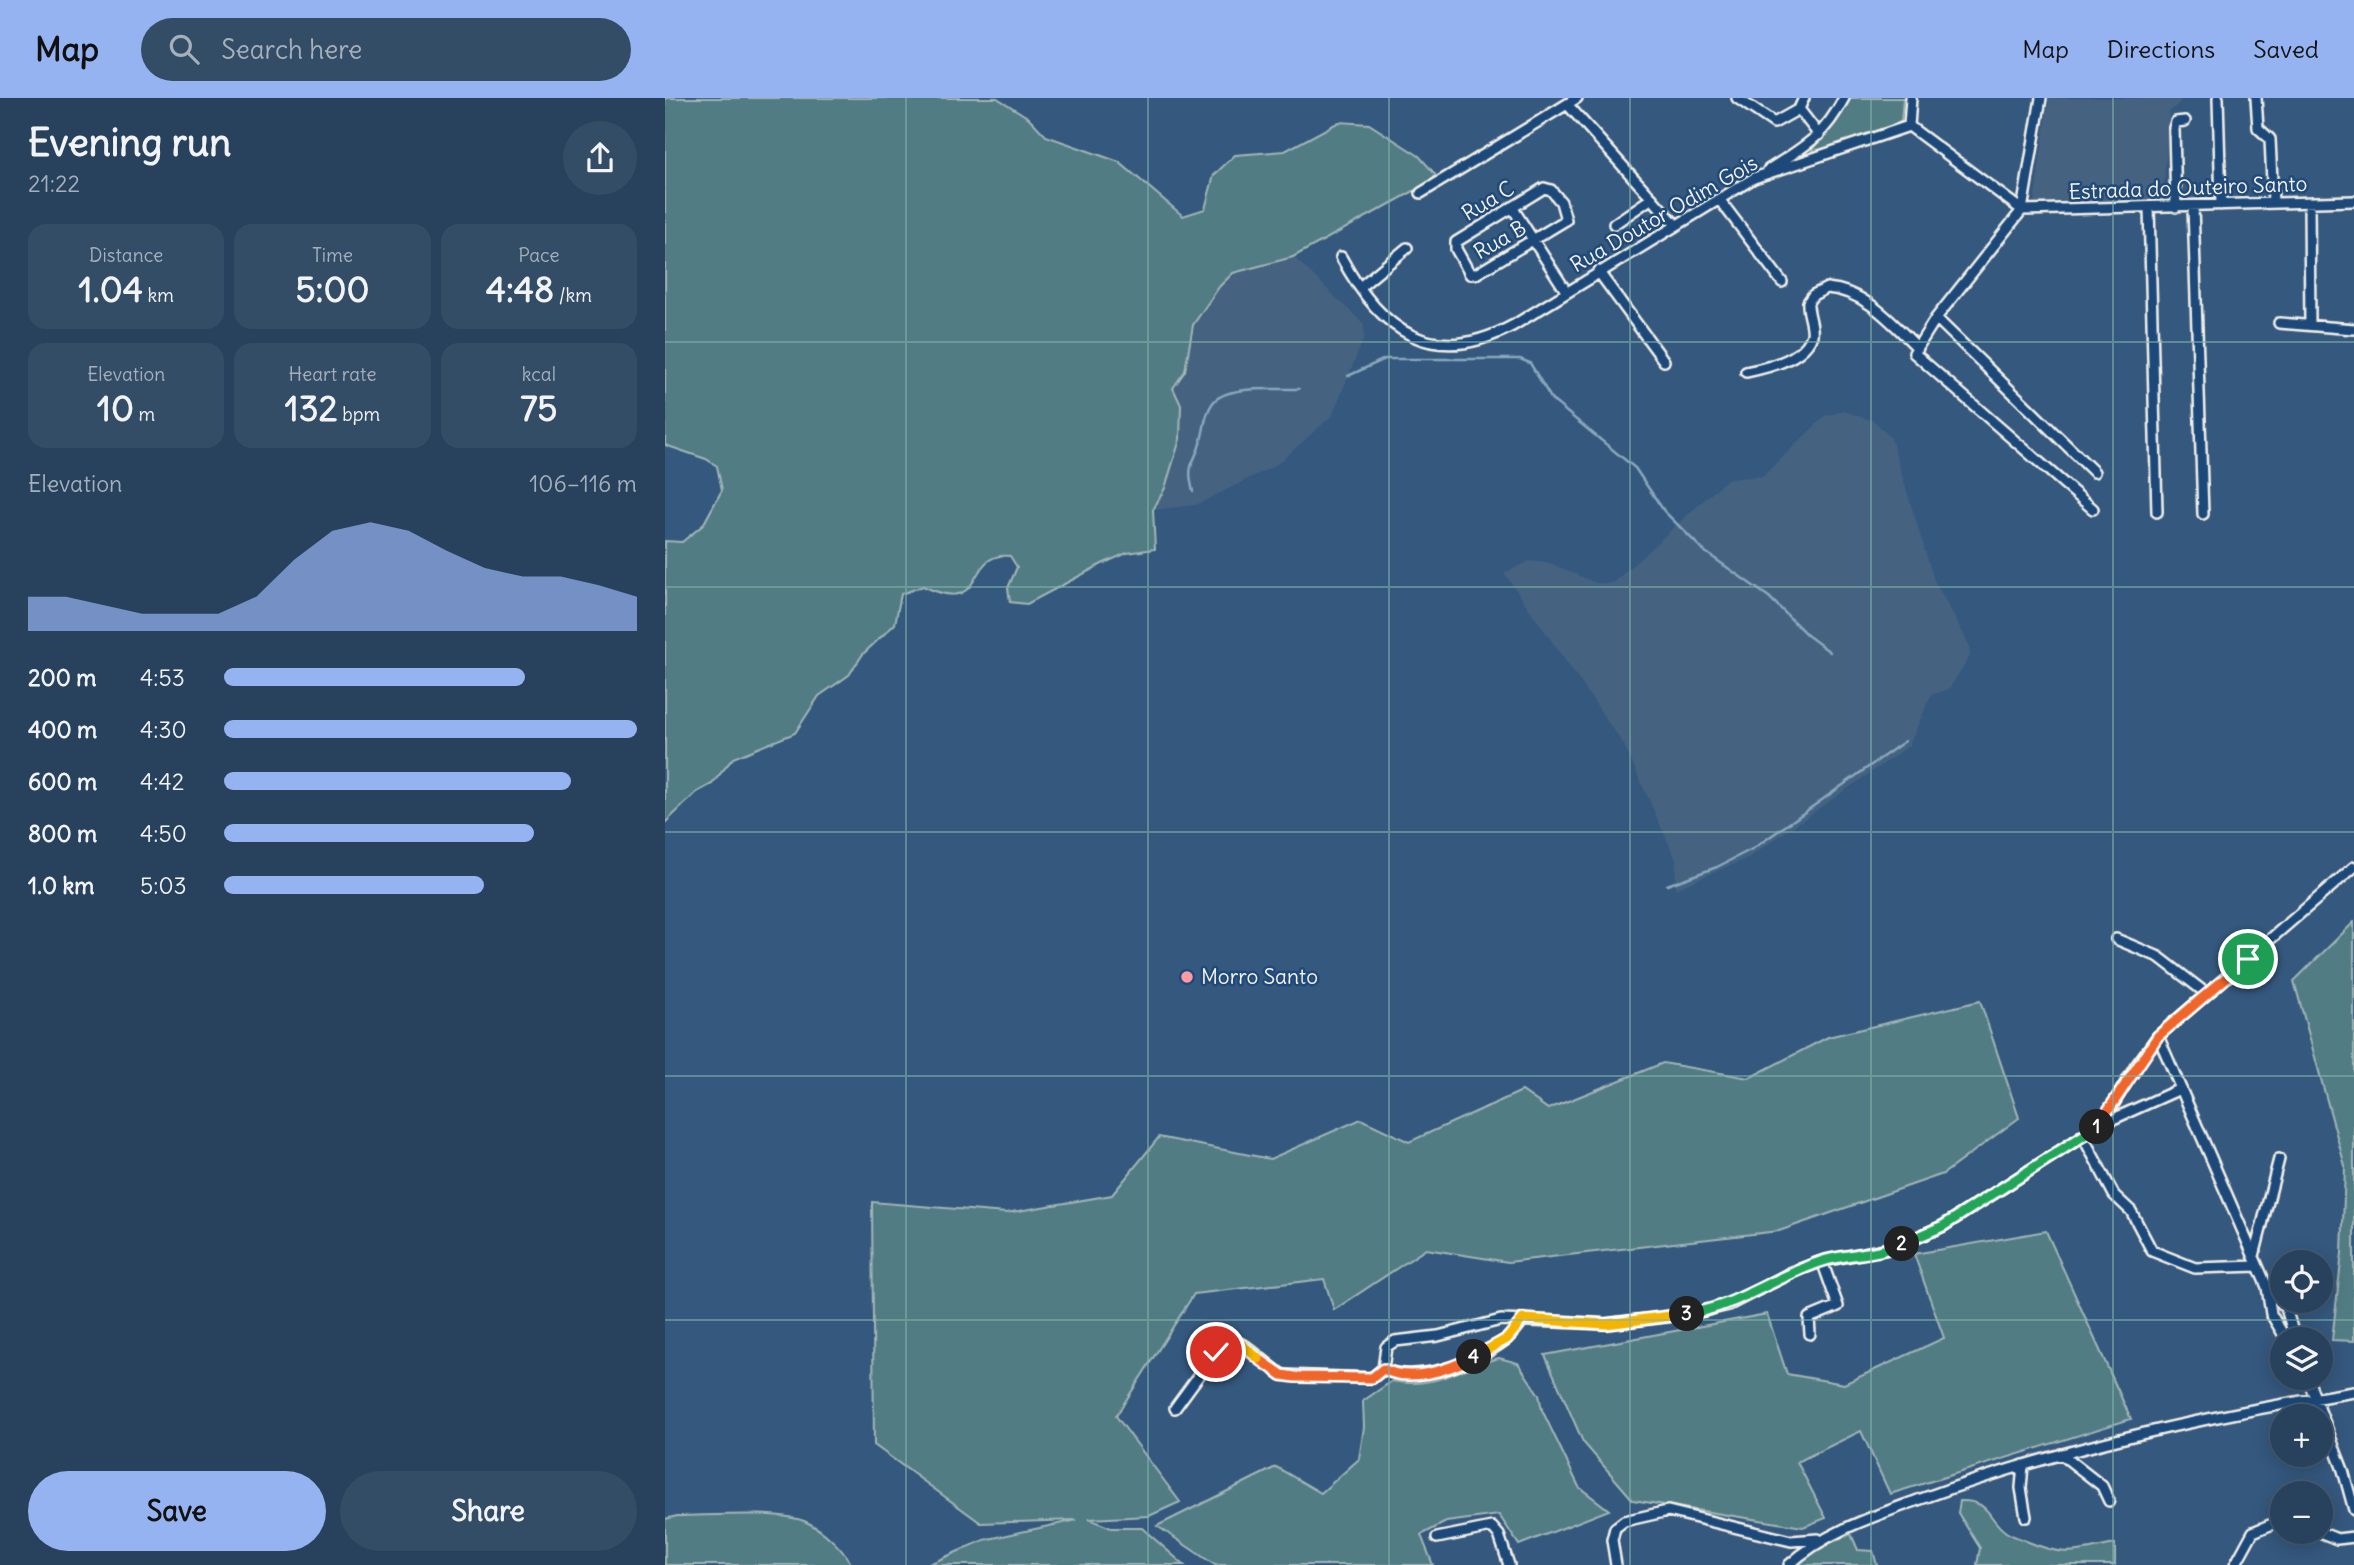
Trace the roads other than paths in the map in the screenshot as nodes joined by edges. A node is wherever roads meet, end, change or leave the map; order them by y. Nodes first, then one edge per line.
1 (1577, 98) edge
2 (1804, 98) edge
3 (1843, 98) edge
4 (1911, 98) edge
5 (2041, 98) edge
6 (2218, 98) edge
7 (2256, 98) edge
8 (1739, 99) edge
9 (1567, 104) junction
10 (1798, 109) junction
11 (2185, 121) dead end
12 (1909, 125) junction
13 (1819, 135) junction
14 (1754, 178) junction
15 (1421, 193) dead end
16 (1652, 198) junction
17 (1719, 199) junction
18 (2354, 201) edge
19 (2309, 203) junction
20 (2273, 204) junction
21 (2221, 205) junction
22 (2176, 206) junction
23 (2193, 206) junction
24 (1512, 207) junction
25 (2149, 207) junction
26 (2022, 210) junction
27 (1566, 214) joint
28 (1613, 224) dead end
29 (1675, 225) junction
30 (1534, 241) junction
31 (1407, 248) dead end
32 (1456, 249) joint
33 (1341, 257) dead end
34 (1598, 271) junction
35 (1782, 282) dead end
36 (1360, 287) junction
37 (1566, 292) junction
38 (1937, 318) junction
39 (2279, 323) dead end
40 (2310, 325) junction
41 (2354, 329) edge
42 (1916, 351) junction
43 (1664, 361) dead end
44 (1747, 372) dead end
45 (2094, 472) dead end
46 (2093, 509) dead end
47 (2157, 512) dead end
48 (2203, 514) dead end
49 (2354, 867) edge
50 (2116, 939) dead end
51 (2207, 994) junction
52 (2158, 1036) junction
53 (2180, 1088) junction
54 (2102, 1124) junction
55 (2086, 1133) junction
56 (2279, 1159) dead end
57 (2255, 1256) junction
58 (1822, 1261) junction
59 (2258, 1266) junction
60 (2267, 1287) junction
61 (1523, 1319) junction
62 (2279, 1327) edge
63 (2292, 1327) edge
64 (1810, 1334) dead end
65 (1383, 1369) junction
66 (2312, 1390) edge
67 (2354, 1392) edge
68 (2315, 1398) junction
69 (1175, 1408) dead end
70 (2061, 1454) junction
71 (2023, 1465) junction
72 (2109, 1501) dead end
73 (2354, 1510) edge
74 (2026, 1517) dead end
75 (2270, 1525) edge
76 (2333, 1537) edge
77 (1437, 1538) dead end
78 (1823, 1538) junction
79 (2354, 1538) edge
80 (1509, 1565) edge
81 (1616, 1565) edge
82 (1789, 1565) edge
83 (2235, 1565) edge

1 - 9 street
2 - 10 street
3 - 13 street
4 - 12 street
5 - 26 street
6 - 21 street
7 - 20 street
8 - 10 street
9 - 15 street
9 - 16 street
10 - 13 street
11 - 22 street
12 - 14 street, Rua Doutor Odim Gois
12 - 26 street
13 - 14 street
14 - 17 street, Rua Doutor Odim Gois
16 - 28 street
16 - 29 street
17 - 29 street, Rua Doutor Odim Gois
17 - 35 street
18 - 19 street, Estrada do Outeiro Santo
19 - 20 street, Estrada do Outeiro Santo
19 - 40 street
20 - 21 street, Estrada do Outeiro Santo
21 - 23 street, Estrada do Outeiro Santo
22 - 23 street, Estrada do Outeiro Santo
22 - 25 street, Estrada do Outeiro Santo
23 - 48 street
24 - 27 street, Rua C
24 - 30 street
24 - 32 street, Rua C
25 - 26 street, Estrada do Outeiro Santo
25 - 47 street
26 - 38 street
27 - 30 street, Rua B
29 - 34 street, Rua Doutor Odim Gois
30 - 32 street, Rua B
30 - 37 street
31 - 36 street
33 - 36 street, Rua Doutor Odim Gois
34 - 37 street, Rua Doutor Odim Gois
34 - 43 street
36 - 37 street, Rua Doutor Odim Gois
38 - 42 street
38 - 45 street
39 - 40 street
40 - 41 street
42 - 44 street
42 - 46 street
49 - 51 street
50 - 51 street
51 - 52 street
52 - 53 street
52 - 54 street
53 - 54 street
53 - 57 street
54 - 55 street
55 - 58 street
55 - 59 street
56 - 57 street
57 - 59 street
58 - 61 street
58 - 64 street
59 - 60 street
60 - 62 street
60 - 63 street
61 - 65 street
61 - 65 street
65 - 69 street
66 - 68 street
67 - 68 street
68 - 70 street
68 - 73 street
70 - 71 street
70 - 72 street
71 - 74 street
71 - 78 street
75 - 83 street
76 - 79 street
77 - 80 street
78 - 81 street
78 - 82 street

